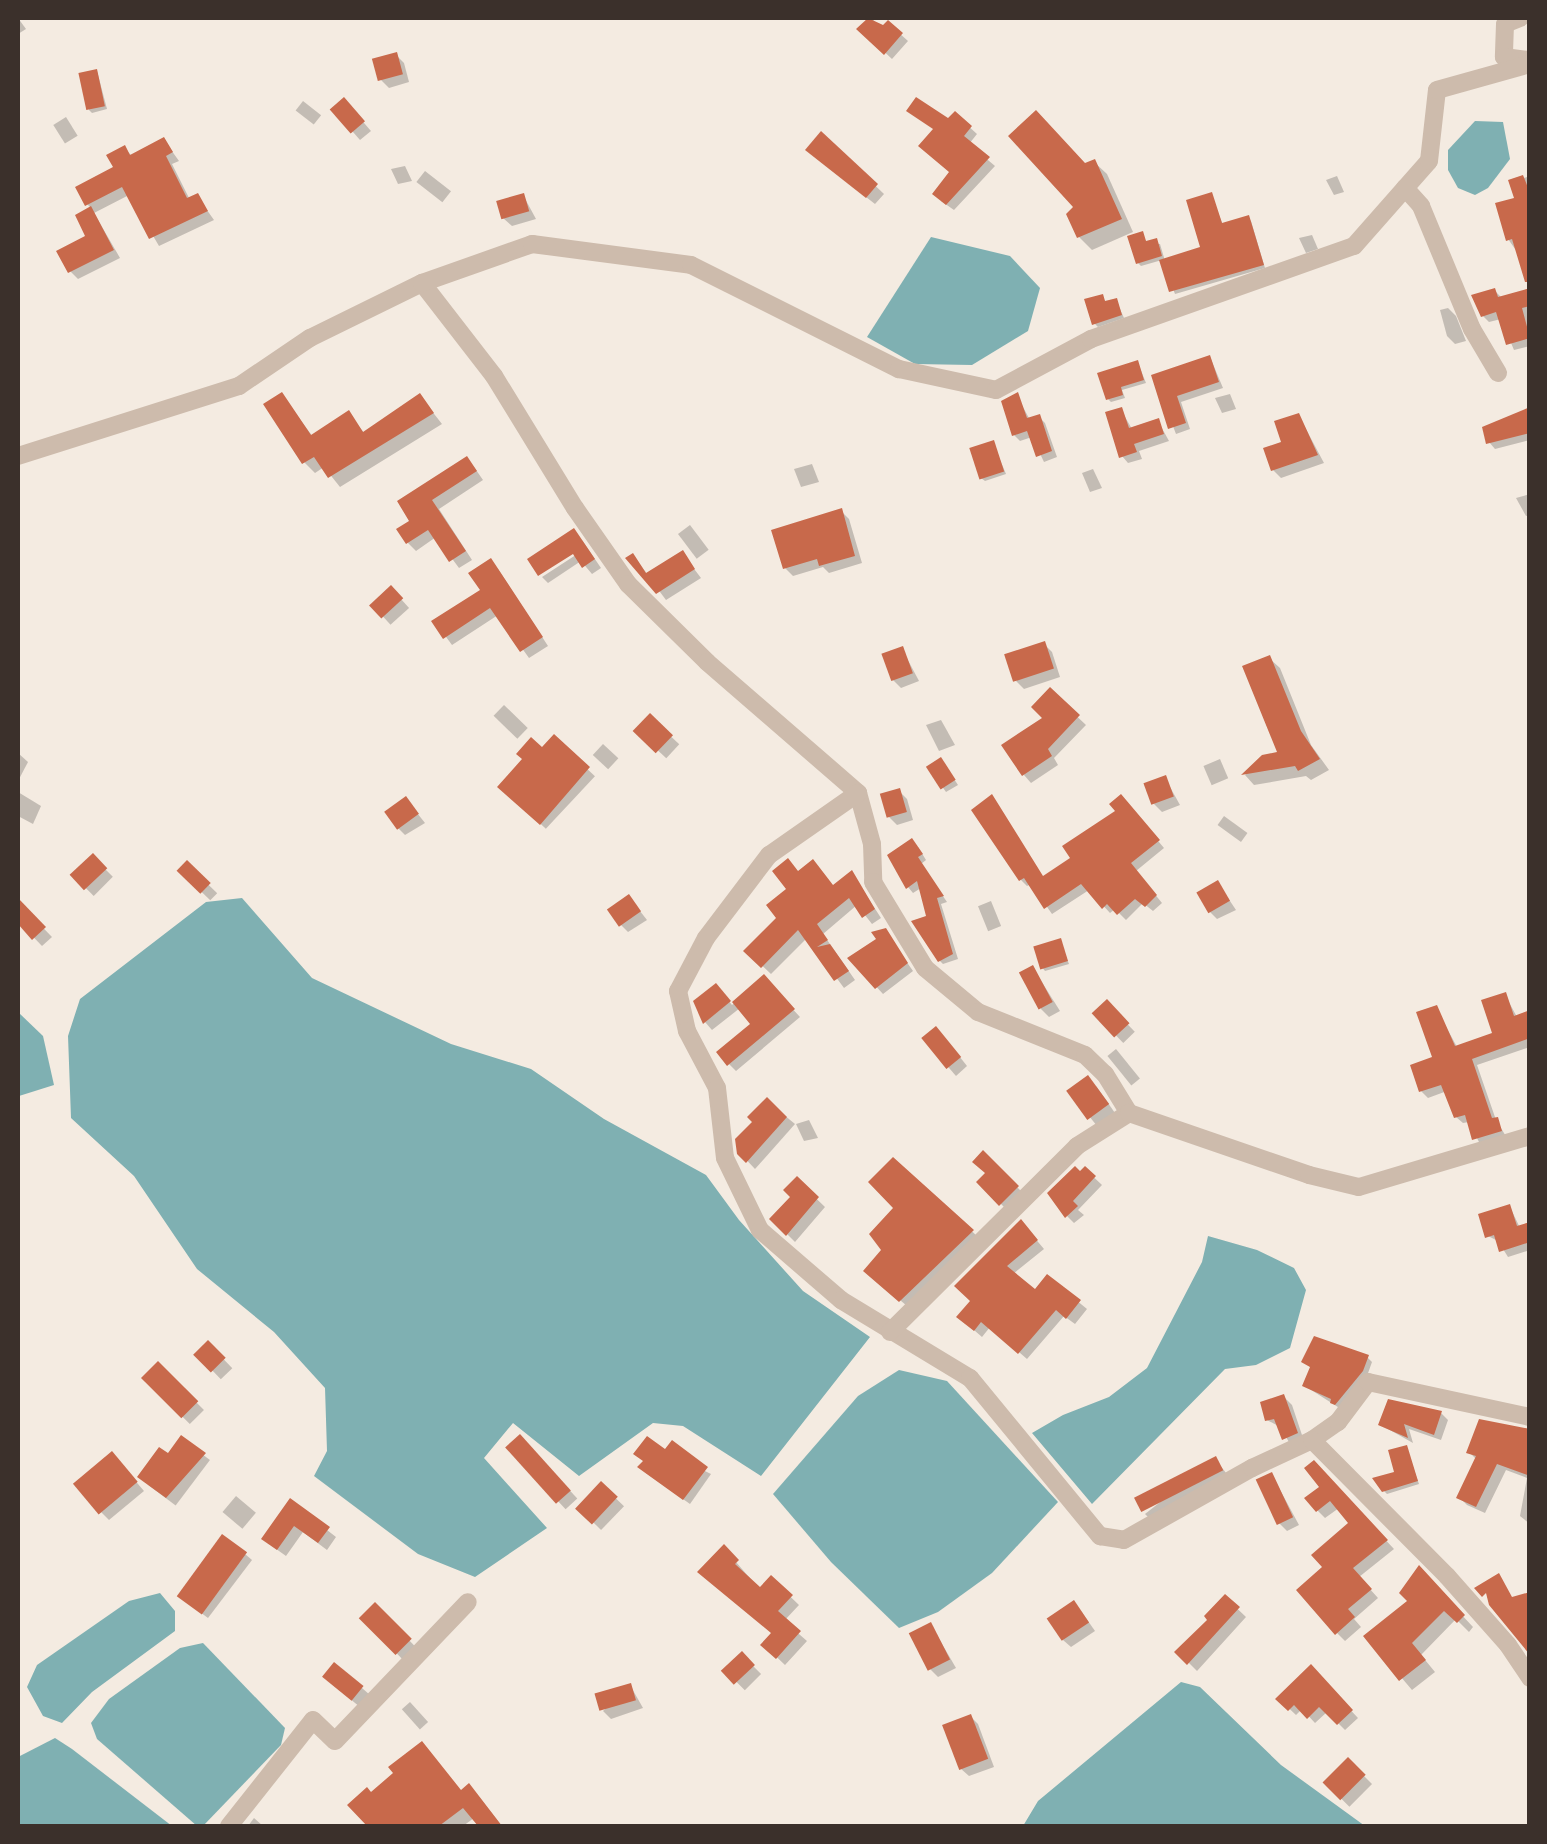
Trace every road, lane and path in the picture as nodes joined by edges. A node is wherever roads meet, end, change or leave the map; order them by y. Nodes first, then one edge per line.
1 (1509, 20) edge
2 (1530, 62) edge
3 (1405, 188) junction
4 (422, 283) junction
5 (1498, 373) dead end
6 (18, 456) edge
7 (858, 793) junction
8 (1129, 1113) junction
9 (1530, 1136) edge
10 (890, 1332) junction
11 (1530, 1418) edge
12 (1312, 1440) junction
13 (468, 1602) dead end
14 (1530, 1678) edge
15 (229, 1826) edge

1 - 2 street
2 - 3 street
3 - 4 street
3 - 5 street
4 - 6 street
4 - 7 street
7 - 8 street
7 - 10 street
8 - 9 street
8 - 10 street
10 - 12 street
11 - 12 street
12 - 14 street
13 - 15 street

